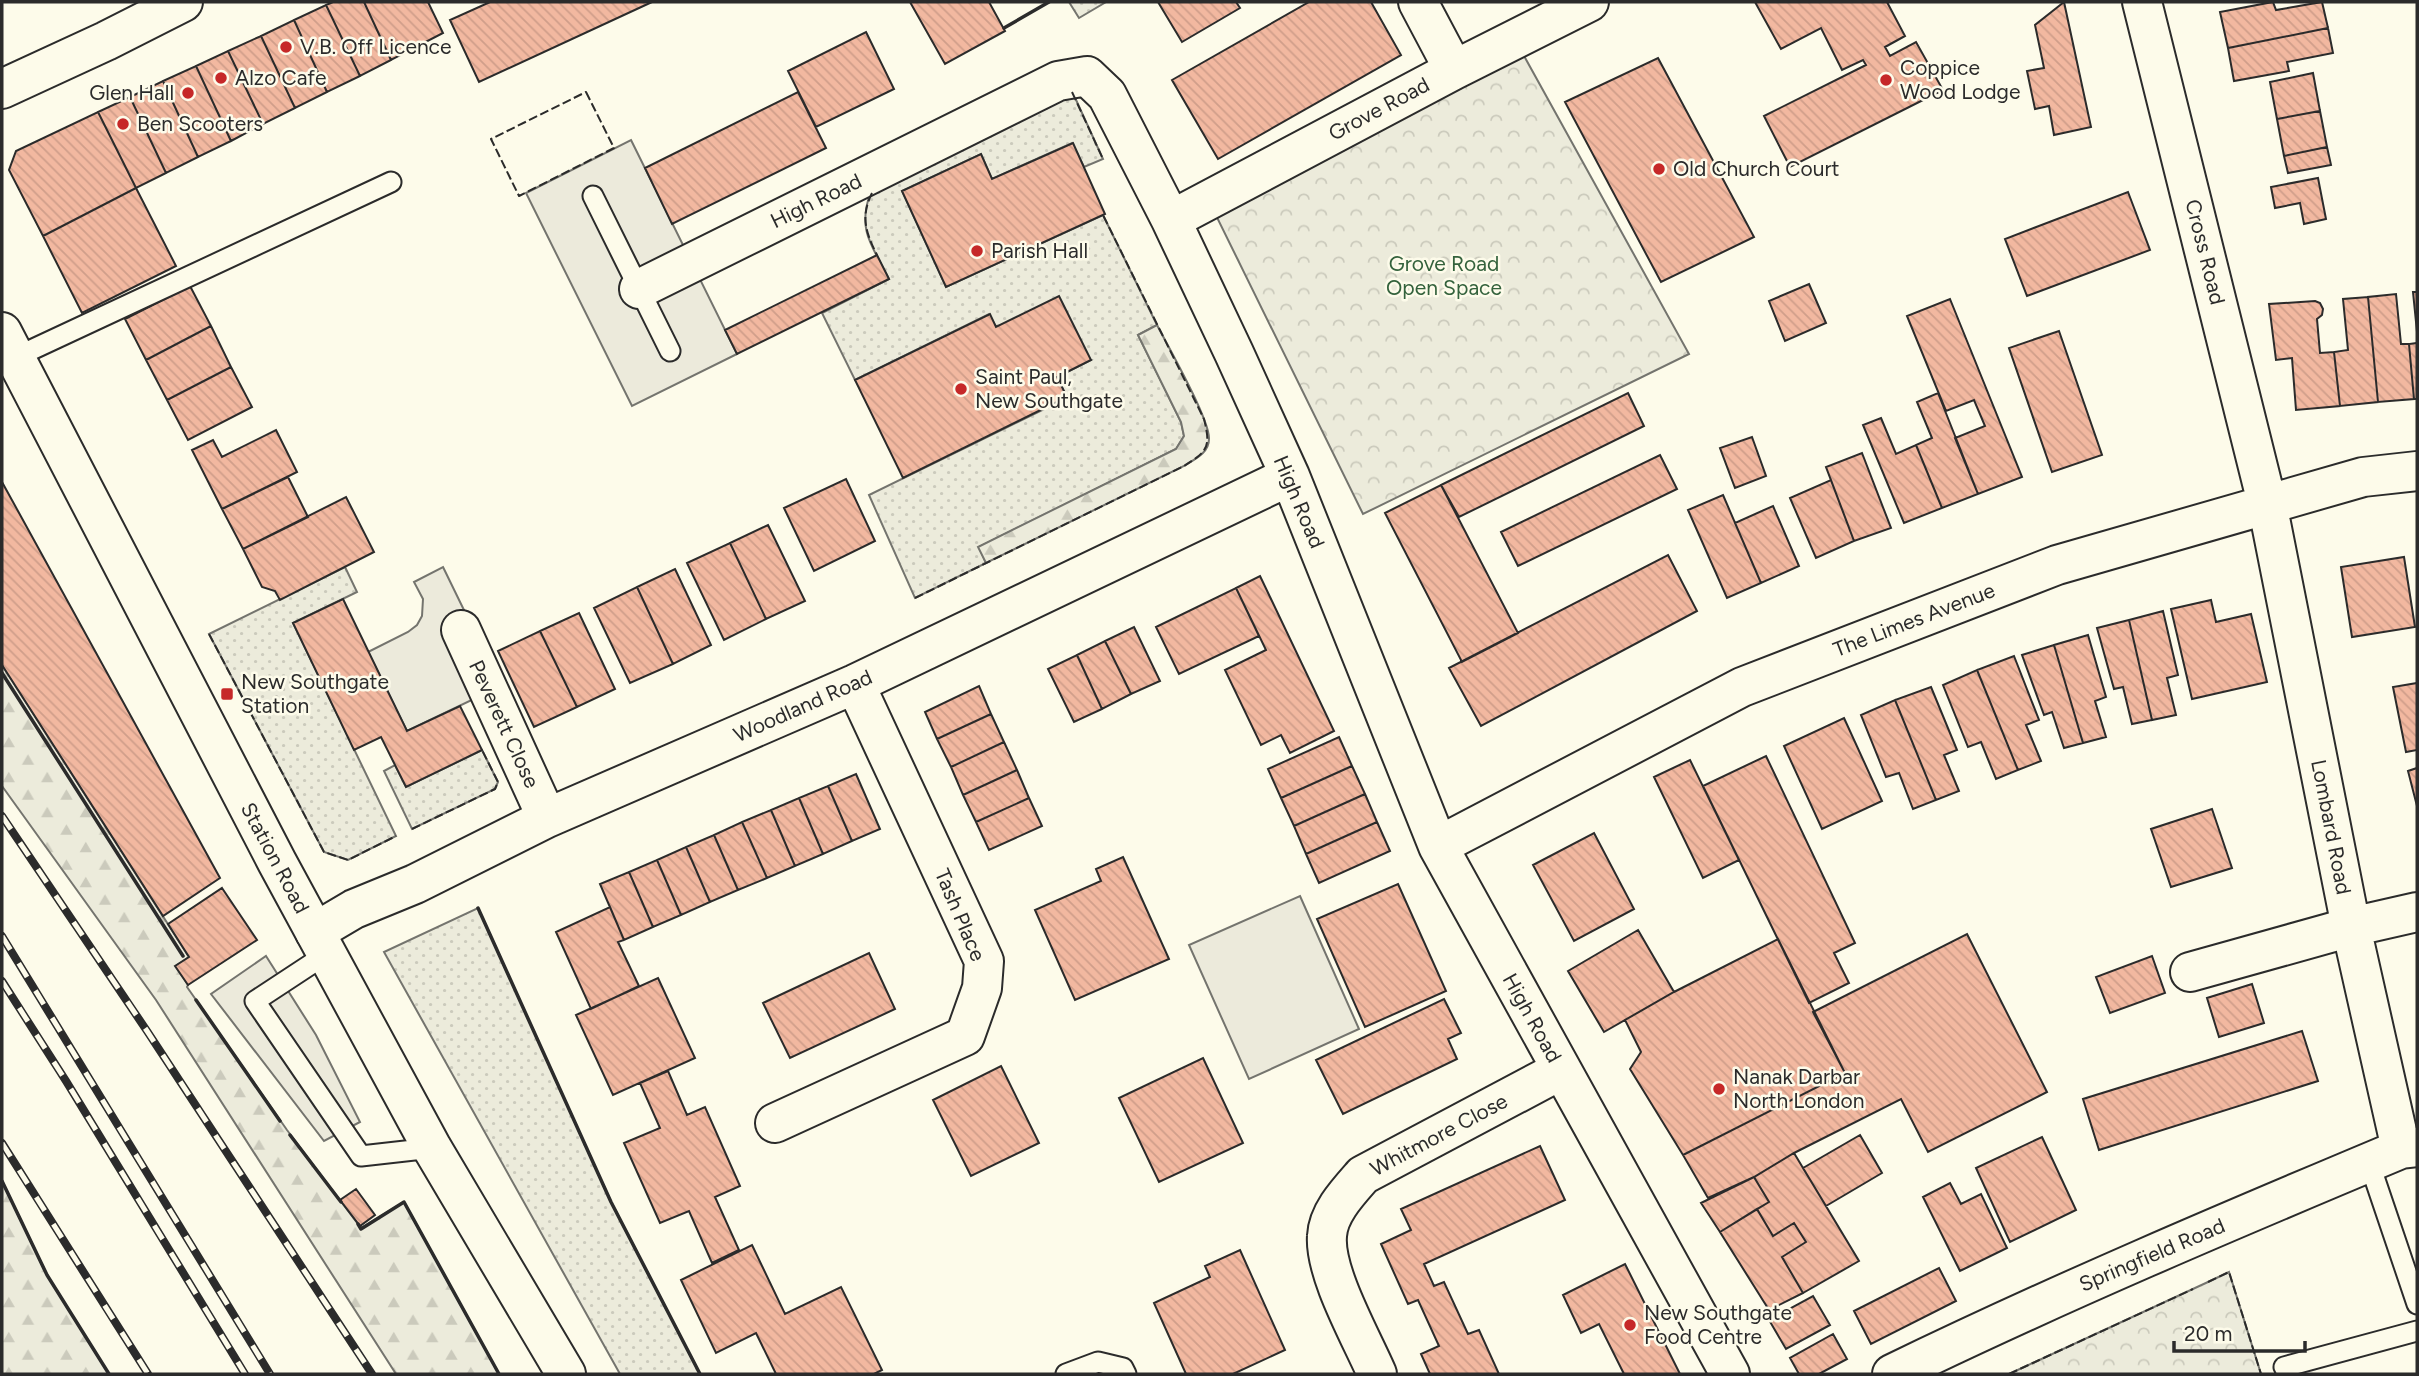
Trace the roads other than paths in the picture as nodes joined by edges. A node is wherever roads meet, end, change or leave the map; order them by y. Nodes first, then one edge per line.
1 (183, 2) edge
2 (1418, 2) edge
3 (1588, 2) edge
4 (2142, 2) edge
5 (1454, 70) junction
6 (2, 89) edge
7 (391, 182) dead end
8 (593, 197) dead end
9 (1171, 220) junction
10 (639, 289) junction
11 (8, 345) edge
12 (670, 351) dead end
13 (2417, 471) edge
14 (1290, 476) junction
15 (2267, 503) junction
16 (461, 629) dead end
17 (855, 684) junction
18 (547, 818) junction
19 (1438, 846) junction
20 (2417, 912) edge
21 (2351, 927) junction
22 (321, 942) junction
23 (2190, 972) dead end
24 (1560, 1070) junction
25 (775, 1123) dead end
26 (432, 1148) junction
27 (2396, 1153) edge
28 (2417, 1304) edge
29 (2417, 1331) edge
30 (2284, 1367) dead end
31 (566, 1374) edge
32 (1066, 1374) edge
33 (1126, 1374) edge
34 (1377, 1374) edge
35 (1730, 1374) edge
36 (1892, 1374) edge

1 - 6 street
2 - 5 street
3 - 5 street, Grove Road
4 - 15 street, Cross Road
5 - 9 street, Grove Road
7 - 11 lane
8 - 10 lane
9 - 10 street, High Road
9 - 14 street, High Road
10 - 12 lane
11 - 22 street, Station Road
13 - 15 street, The Limes Avenue
14 - 17 street, Woodland Road
14 - 19 street, High Road
15 - 19 street, The Limes Avenue
15 - 21 street, Lombard Road
16 - 18 street, Peverett Close
17 - 18 street, Woodland Road
17 - 25 street, Tash Place
18 - 22 street, Woodland Road
19 - 24 street, High Road
20 - 21 street
21 - 23 street
21 - 27 street, Lombard Road
22 - 26 street, Station Road
22 - 26 lane
24 - 34 street, Whitmore Close
24 - 35 street, High Road
26 - 31 street, Station Road
27 - 28 lane
27 - 36 street, Springfield Road
29 - 30 lane
32 - 33 lane

